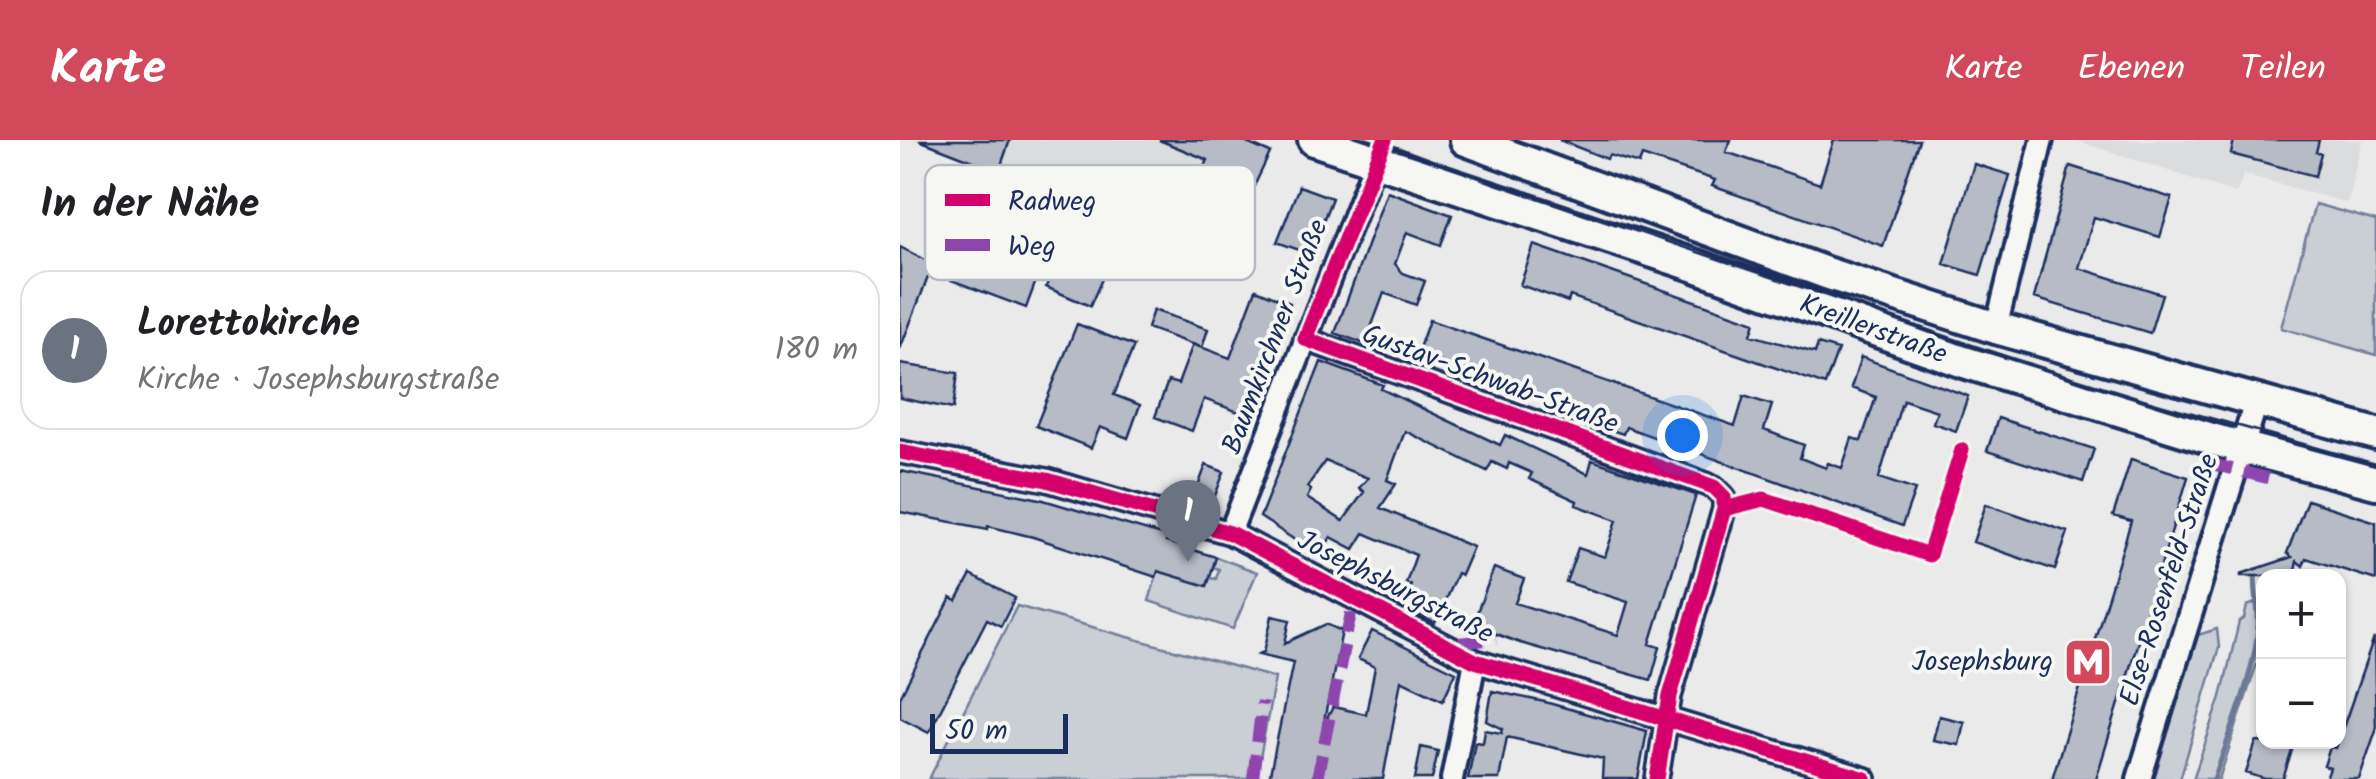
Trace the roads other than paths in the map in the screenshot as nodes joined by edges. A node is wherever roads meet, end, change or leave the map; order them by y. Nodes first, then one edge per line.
1 (1314, 140) edge
2 (1466, 140) edge
3 (2042, 140) edge
4 (1375, 162) junction
5 (1996, 328) junction
6 (1304, 339) junction
7 (2258, 400) junction
8 (2376, 434) edge
9 (2244, 448) junction
10 (900, 452) edge
11 (2376, 483) edge
12 (1230, 533) junction
13 (1476, 661) junction
14 (1665, 716) junction
15 (1452, 779) edge
16 (1657, 779) edge
17 (1866, 779) edge
18 (2139, 779) edge

1 - 4 main road, Kreillerstraße
2 - 5 main road, Kreillerstraße
3 - 5 street
4 - 6 street, Baumkirchner Straße
4 - 9 main road, Kreillerstraße
5 - 7 main road, Kreillerstraße
6 - 12 street, Baumkirchner Straße
6 - 14 street, Gustav-Schwab-Straße
7 - 8 main road, Kreillerstraße
7 - 9 street, Else-Rosenfeld-Straße
9 - 11 main road, Kreillerstraße
9 - 18 street, Else-Rosenfeld-Straße
10 - 12 street, Josephsburgstraße
12 - 13 street, Josephsburgstraße
13 - 14 street, Josephsburgstraße
13 - 15 street
14 - 16 street
14 - 17 street, Josephsburgstraße

